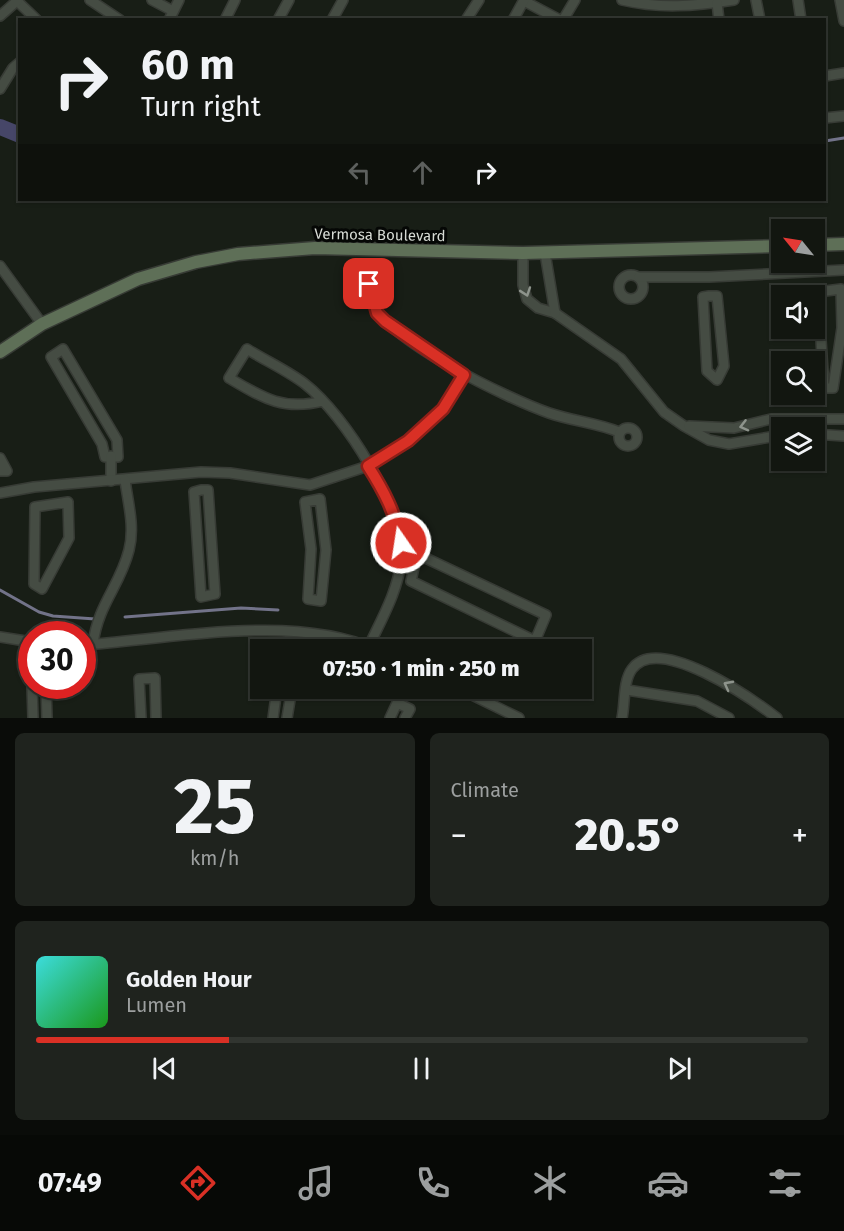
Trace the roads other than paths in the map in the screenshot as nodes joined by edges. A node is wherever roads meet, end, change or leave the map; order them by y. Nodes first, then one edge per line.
1 (90, 0) edge
2 (152, 0) edge
3 (179, 0) edge
4 (236, 0) edge
5 (288, 0) edge
6 (343, 0) edge
7 (479, 0) edge
8 (524, 0) edge
9 (575, 0) edge
10 (622, 0) edge
11 (734, 0) edge
12 (756, 0) edge
13 (798, 0) edge
14 (840, 0) edge
15 (17, 1) edge
16 (717, 3) junction
17 (171, 15) edge
18 (0, 16) edge
19 (35, 18) edge
20 (115, 18) edge
21 (226, 18) edge
22 (279, 18) edge
23 (333, 18) edge
24 (467, 18) edge
25 (514, 18) edge
26 (558, 18) edge
27 (563, 18) edge
28 (719, 18) edge
29 (760, 18) edge
30 (801, 18) edge
31 (844, 21) edge
32 (18, 65) edge
33 (844, 73) edge
34 (826, 76) edge
35 (0, 89) edge
36 (844, 116) edge
37 (826, 118) edge
38 (844, 244) edge
39 (825, 245) edge
40 (771, 246) edge
41 (523, 253) junction
42 (545, 253) junction
43 (0, 266) edge
44 (827, 270) junction
45 (844, 270) edge
46 (639, 277) dead end
47 (709, 277) junction
48 (828, 291) junction
49 (709, 296) junction
50 (374, 302) dead end
51 (555, 313) junction
52 (42, 324) junction
53 (0, 352) edge
54 (464, 375) junction
55 (323, 401) junction
56 (771, 419) edge
57 (825, 419) edge
58 (844, 419) edge
59 (684, 426) junction
60 (619, 432) dead end
61 (825, 435) edge
62 (771, 436) edge
63 (844, 436) edge
64 (111, 456) junction
65 (0, 458) edge
66 (368, 466) junction
67 (0, 471) edge
68 (201, 472) junction
69 (124, 480) junction
70 (111, 481) junction
71 (310, 484) junction
72 (47, 486) junction
73 (201, 490) junction
74 (0, 493) edge
75 (313, 500) junction
76 (50, 505) junction
77 (401, 562) junction
78 (413, 569) junction
79 (96, 630) edge
80 (0, 637) edge
81 (342, 639) edge
82 (376, 639) edge
83 (18, 640) edge
84 (96, 644) edge
85 (627, 690) junction
86 (32, 699) edge
87 (46, 699) edge
88 (276, 699) edge
89 (290, 699) edge
90 (480, 699) edge
91 (33, 718) edge
92 (47, 718) edge
93 (141, 718) edge
94 (156, 718) edge
95 (273, 718) edge
96 (287, 718) edge
97 (390, 718) edge
98 (405, 718) edge
99 (519, 718) edge
100 (622, 718) edge
101 (729, 718) edge
102 (777, 718) edge

1 - 20 street
2 - 17 street
3 - 17 street
4 - 21 street
5 - 22 street
6 - 23 street
7 - 24 street
8 - 25 street
8 - 26 street
9 - 27 street
10 - 16 street
11 - 16 street
12 - 29 street
13 - 30 street
14 - 31 street
15 - 18 street
15 - 19 street
16 - 28 street
32 - 35 street
33 - 34 street
36 - 37 street
38 - 39 main road
40 - 42 main road, Vermosa Boulevard
41 - 42 main road, Vermosa Boulevard
41 -> 51 street
41 - 52 main road, Vermosa Boulevard
42 - 51 street
43 - 52 street
44 - 45 street
44 - 47 street
44 - 48 street
46 - 47 street
47 - 49 street
48 - 48 street
49 - 49 street
50 - 54 street
51 - 59 street
52 - 53 main road, Vermosa Boulevard
54 - 60 street
54 - 66 street
55 - 55 street
55 - 66 street
56 -> 59 street
57 - 58 street
59 - 62 street
61 - 63 street
64 - 64 street
64 - 70 street
65 - 67 street
66 - 71 street
66 - 77 street
68 - 69 street
68 - 71 street
68 - 73 street
69 - 70 street
69 - 79 street
70 - 72 street
71 - 75 street
72 - 74 street
72 - 76 street
73 - 73 street
75 - 75 street
76 - 76 street
77 - 78 street
77 - 82 street
78 - 78 street
80 - 83 street
81 - 84 street
85 - 100 street
85 - 101 street
102 -> 85 street
86 - 91 street
87 - 92 street
88 - 95 street
89 - 96 street
90 - 99 street
93 - 94 street
97 - 98 street

